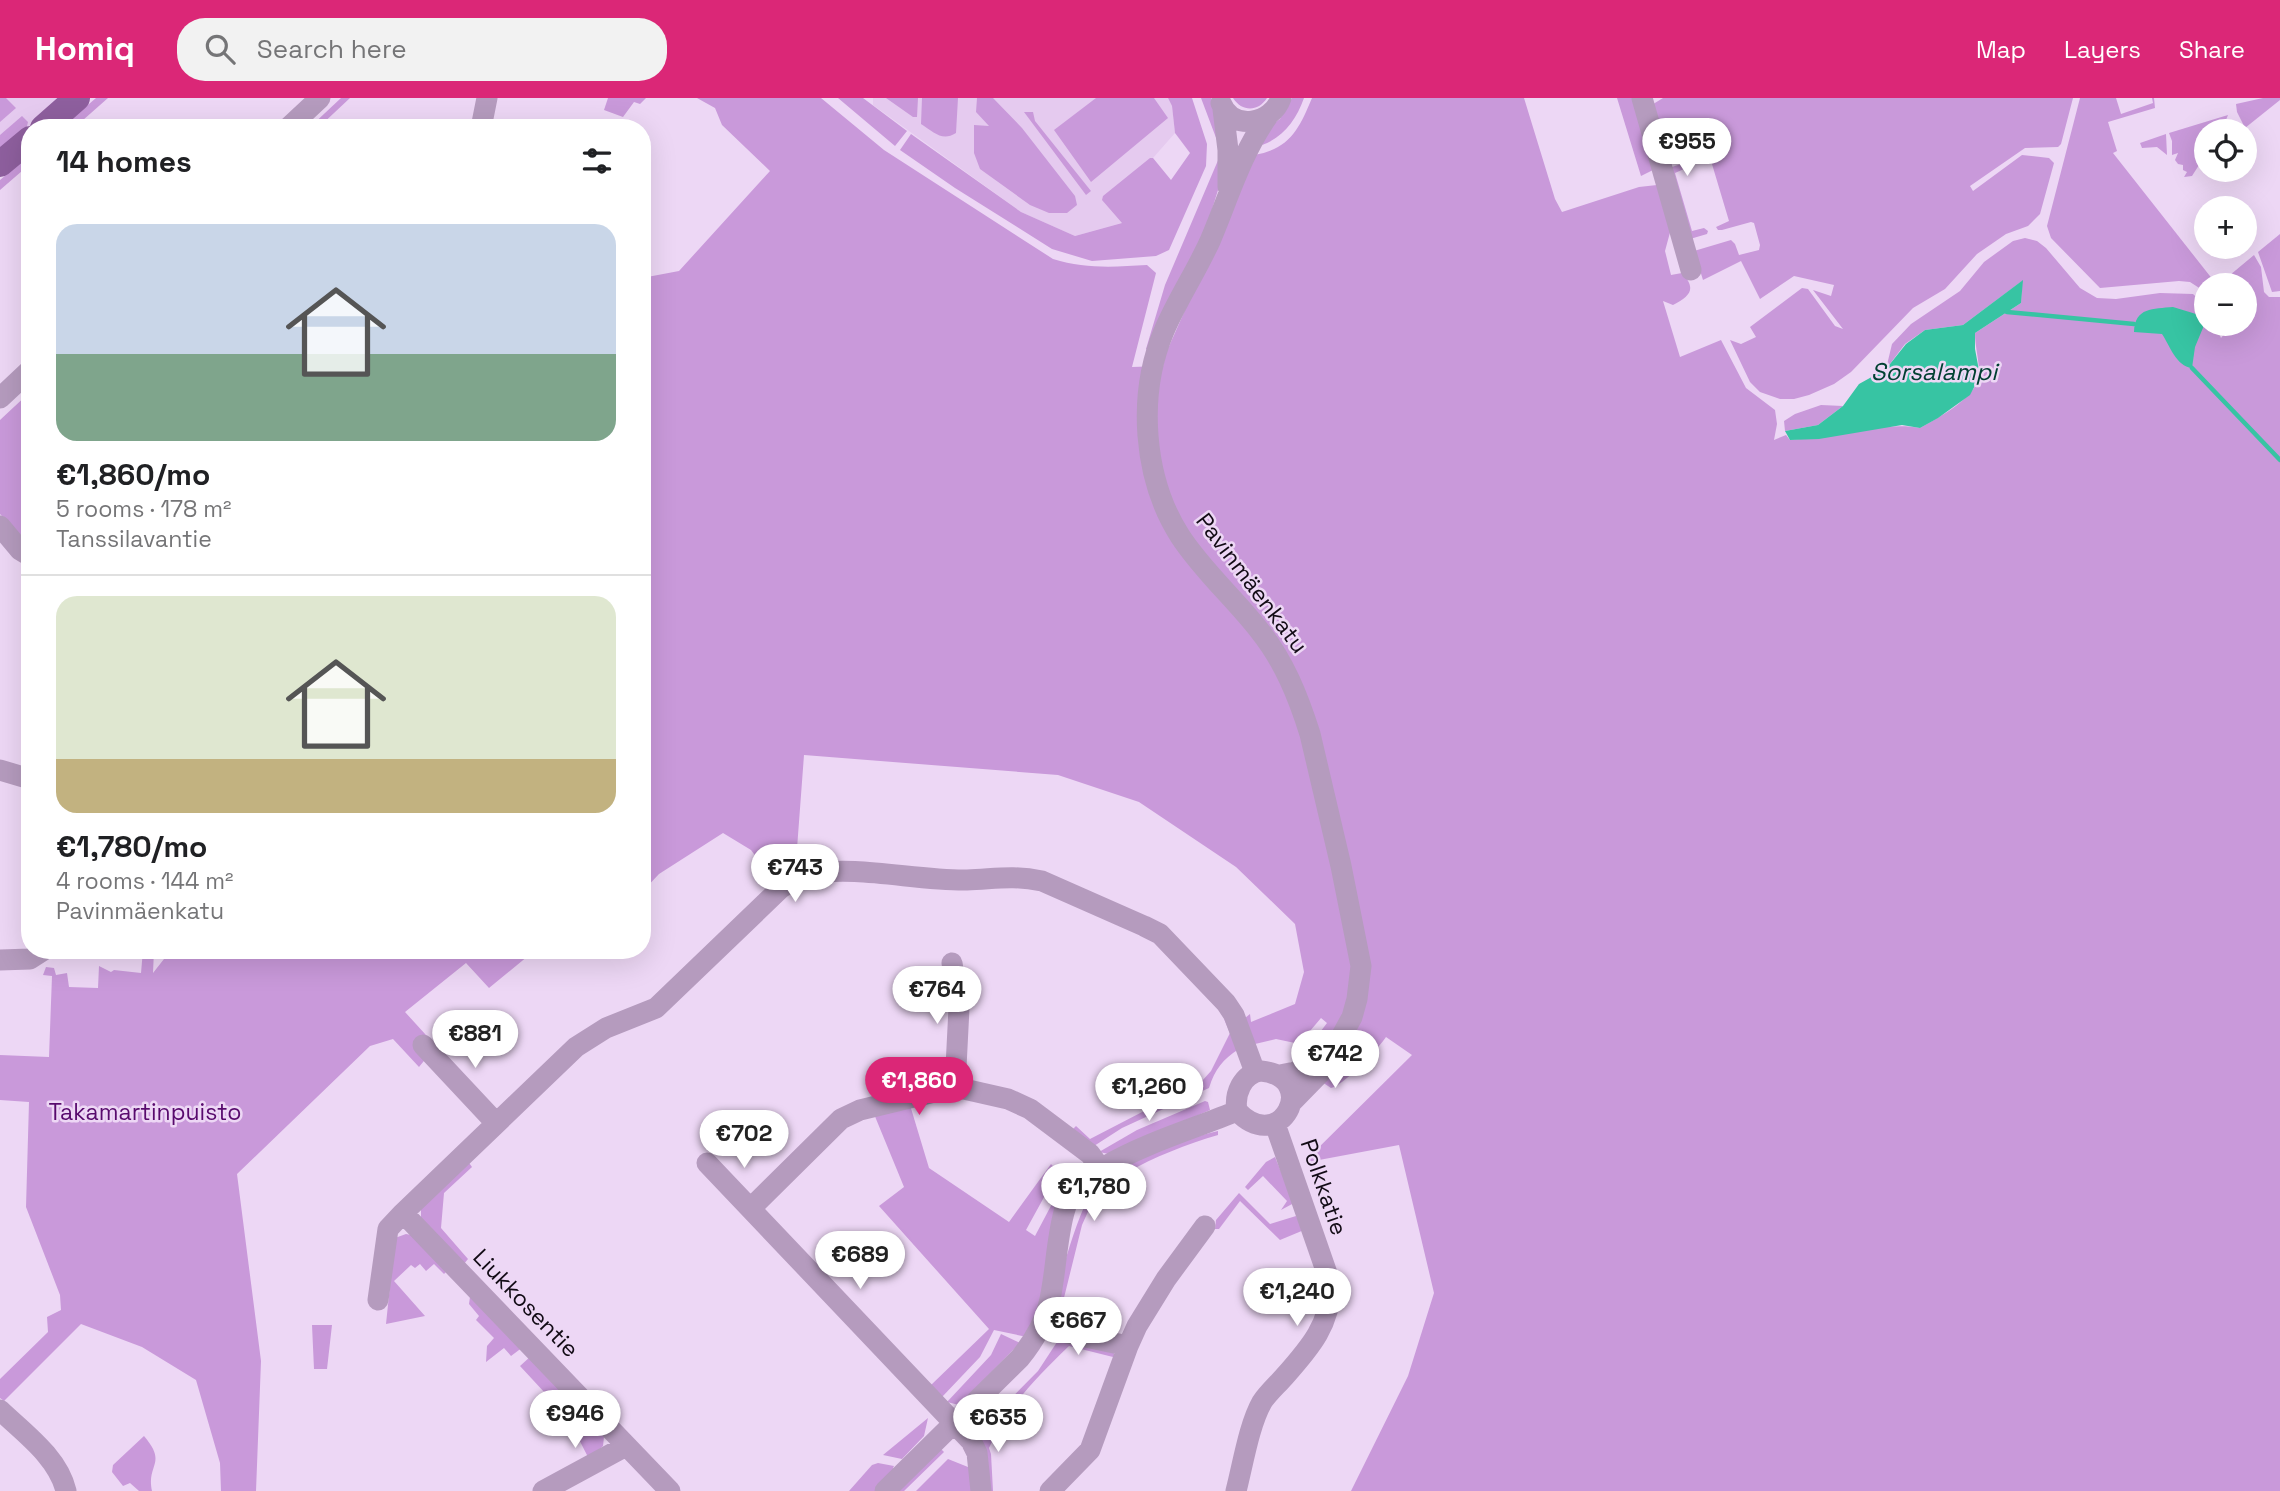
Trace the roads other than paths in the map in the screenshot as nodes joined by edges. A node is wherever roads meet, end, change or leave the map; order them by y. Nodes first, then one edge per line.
1 (77, 98) edge
2 (320, 98) edge
3 (487, 98) edge
4 (1281, 98) edge
5 (1642, 98) edge
6 (1221, 104) edge
7 (1268, 116) junction
8 (53, 119) edge
9 (298, 119) edge
10 (483, 119) edge
11 (21, 146) edge
12 (0, 164) edge
13 (1227, 195) junction
14 (1691, 270) dead end
15 (21, 378) edge
16 (0, 398) edge
17 (0, 526) edge
18 (21, 551) edge
19 (0, 770) edge
20 (21, 776) edge
21 (30, 959) edge
22 (0, 960) edge
23 (952, 963) dead end
24 (424, 1045) dead end
25 (1334, 1050) junction
26 (1255, 1072) junction
27 (1280, 1076) junction
28 (955, 1087) junction
29 (1291, 1103) junction
30 (1237, 1111) junction
31 (496, 1123) junction
32 (1275, 1124) junction
33 (707, 1163) dead end
34 (1101, 1169) junction
35 (752, 1207) junction
36 (403, 1213) junction
37 (1205, 1226) dead end
38 (377, 1300) dead end
39 (1042, 1323) junction
40 (1128, 1346) junction
41 (0, 1410) edge
42 (955, 1423) junction
43 (626, 1446) junction
44 (66, 1491) edge
45 (543, 1491) edge
46 (670, 1491) edge
47 (885, 1491) edge
48 (981, 1491) edge
49 (1050, 1491) edge
50 (1236, 1491) edge

1 - 8 main road
2 - 9 street
3 - 10 street
4 - 7 street, Pavinmäenkatu
5 - 14 street
6 - 7 street
6 - 13 street, Pavinmäenkatu
7 - 13 street, Pavinmäenkatu
11 - 12 main road
13 - 25 street, Pavinmäenkatu
15 - 16 street
17 - 18 street
19 - 20 street
21 - 22 street
23 - 28 street
24 - 31 street
25 - 27 street
25 - 29 street, Pavinmäenkatu
26 - 27 street
26 - 30 street
26 - 31 street
27 - 29 street
28 - 34 street
28 - 35 street
29 - 32 street
30 - 32 street
30 - 34 street
31 - 36 street
32 - 50 street, Polkkatie
33 - 35 street
34 - 39 street
35 - 42 street
36 - 38 street
36 - 43 street, Liukkosentie
37 - 40 street
39 - 40 street
39 - 42 street
40 - 49 street
41 - 44 street
42 - 47 street
42 - 48 street
43 - 45 street
43 - 46 street, Liukkosentie

